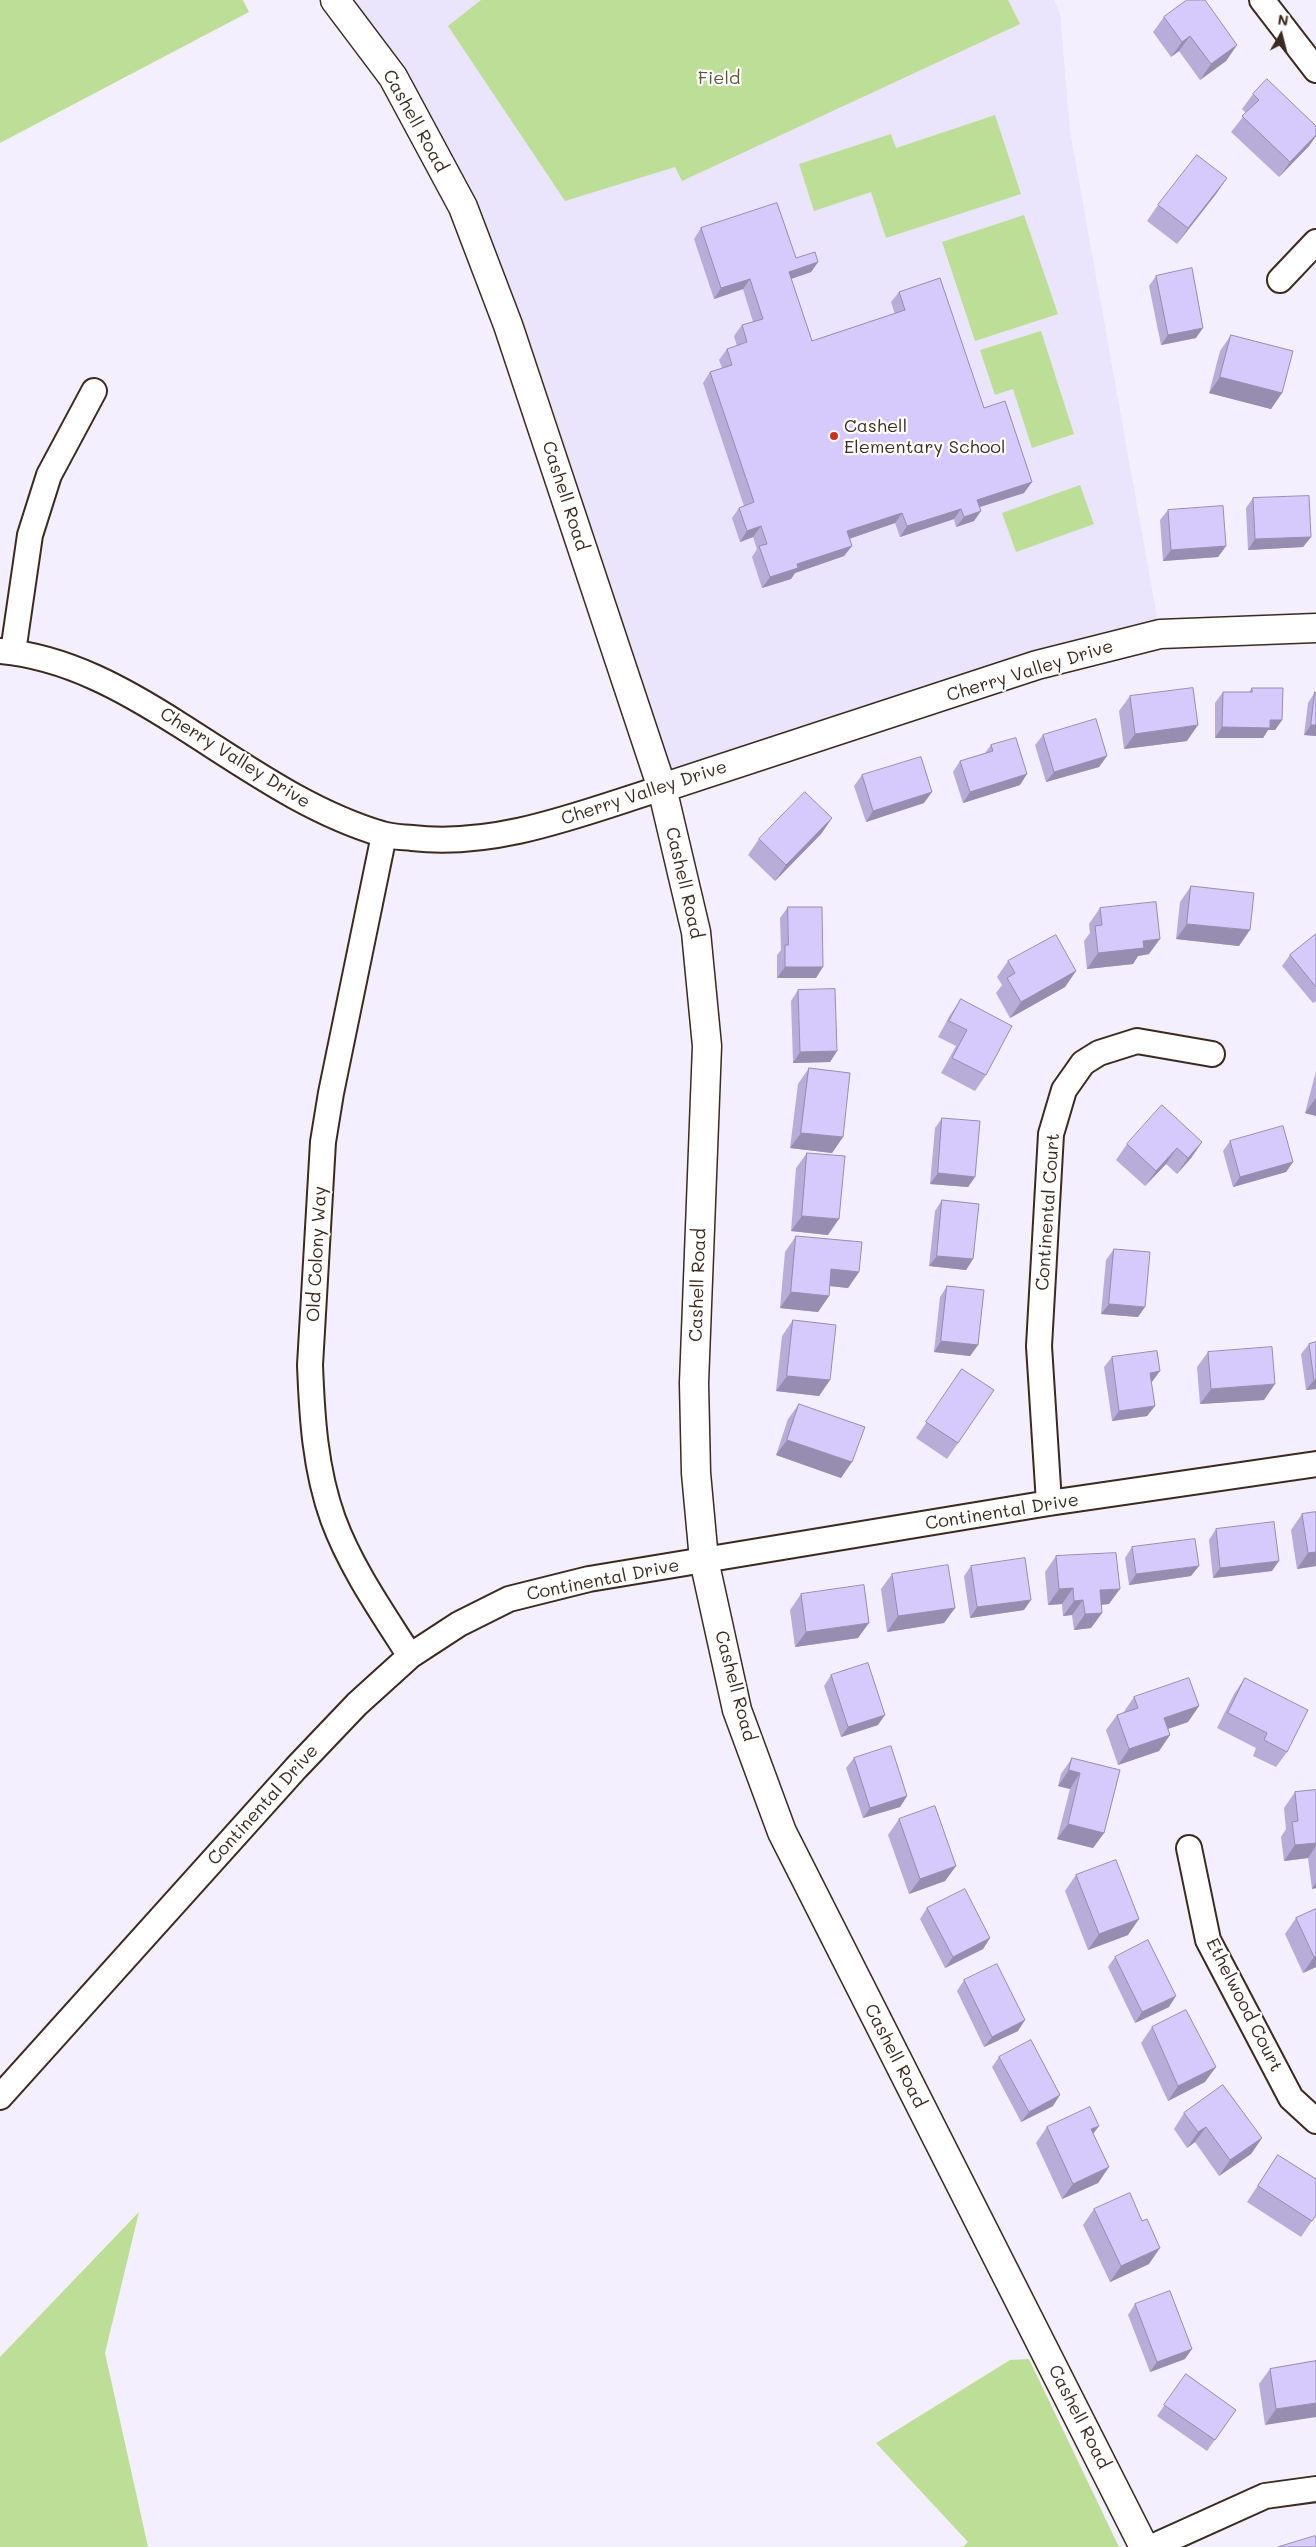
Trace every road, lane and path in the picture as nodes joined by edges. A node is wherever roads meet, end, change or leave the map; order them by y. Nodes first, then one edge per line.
1 (335, 0) edge
2 (1262, 0) edge
3 (1316, 70) edge
4 (1316, 242) edge
5 (1280, 280) dead end
6 (94, 391) dead end
7 (1316, 628) edge
8 (6, 652) edge
9 (662, 788) junction
10 (384, 835) junction
11 (1212, 1054) dead end
12 (1316, 1464) edge
13 (1049, 1504) junction
14 (704, 1560) junction
15 (410, 1656) junction
16 (1189, 1848) dead end
17 (1, 2092) edge
18 (1316, 2121) edge
19 (1316, 2489) edge
20 (1144, 2547) edge
21 (1152, 2547) edge

1 - 9 street, Cashell Road
2 - 3 street
4 - 5 street
6 - 8 street
7 - 9 street, Cherry Valley Drive
8 - 10 street, Cherry Valley Drive
9 - 10 street, Cherry Valley Drive
9 - 14 street, Cashell Road
10 - 15 street, Old Colony Way
11 - 13 street, Continental Court
12 - 13 street, Continental Drive
13 - 14 street, Continental Drive
14 - 15 street, Continental Drive
14 - 20 street, Cashell Road
15 - 17 street, Continental Drive
16 - 18 street, Ethelwood Court
19 - 21 street

